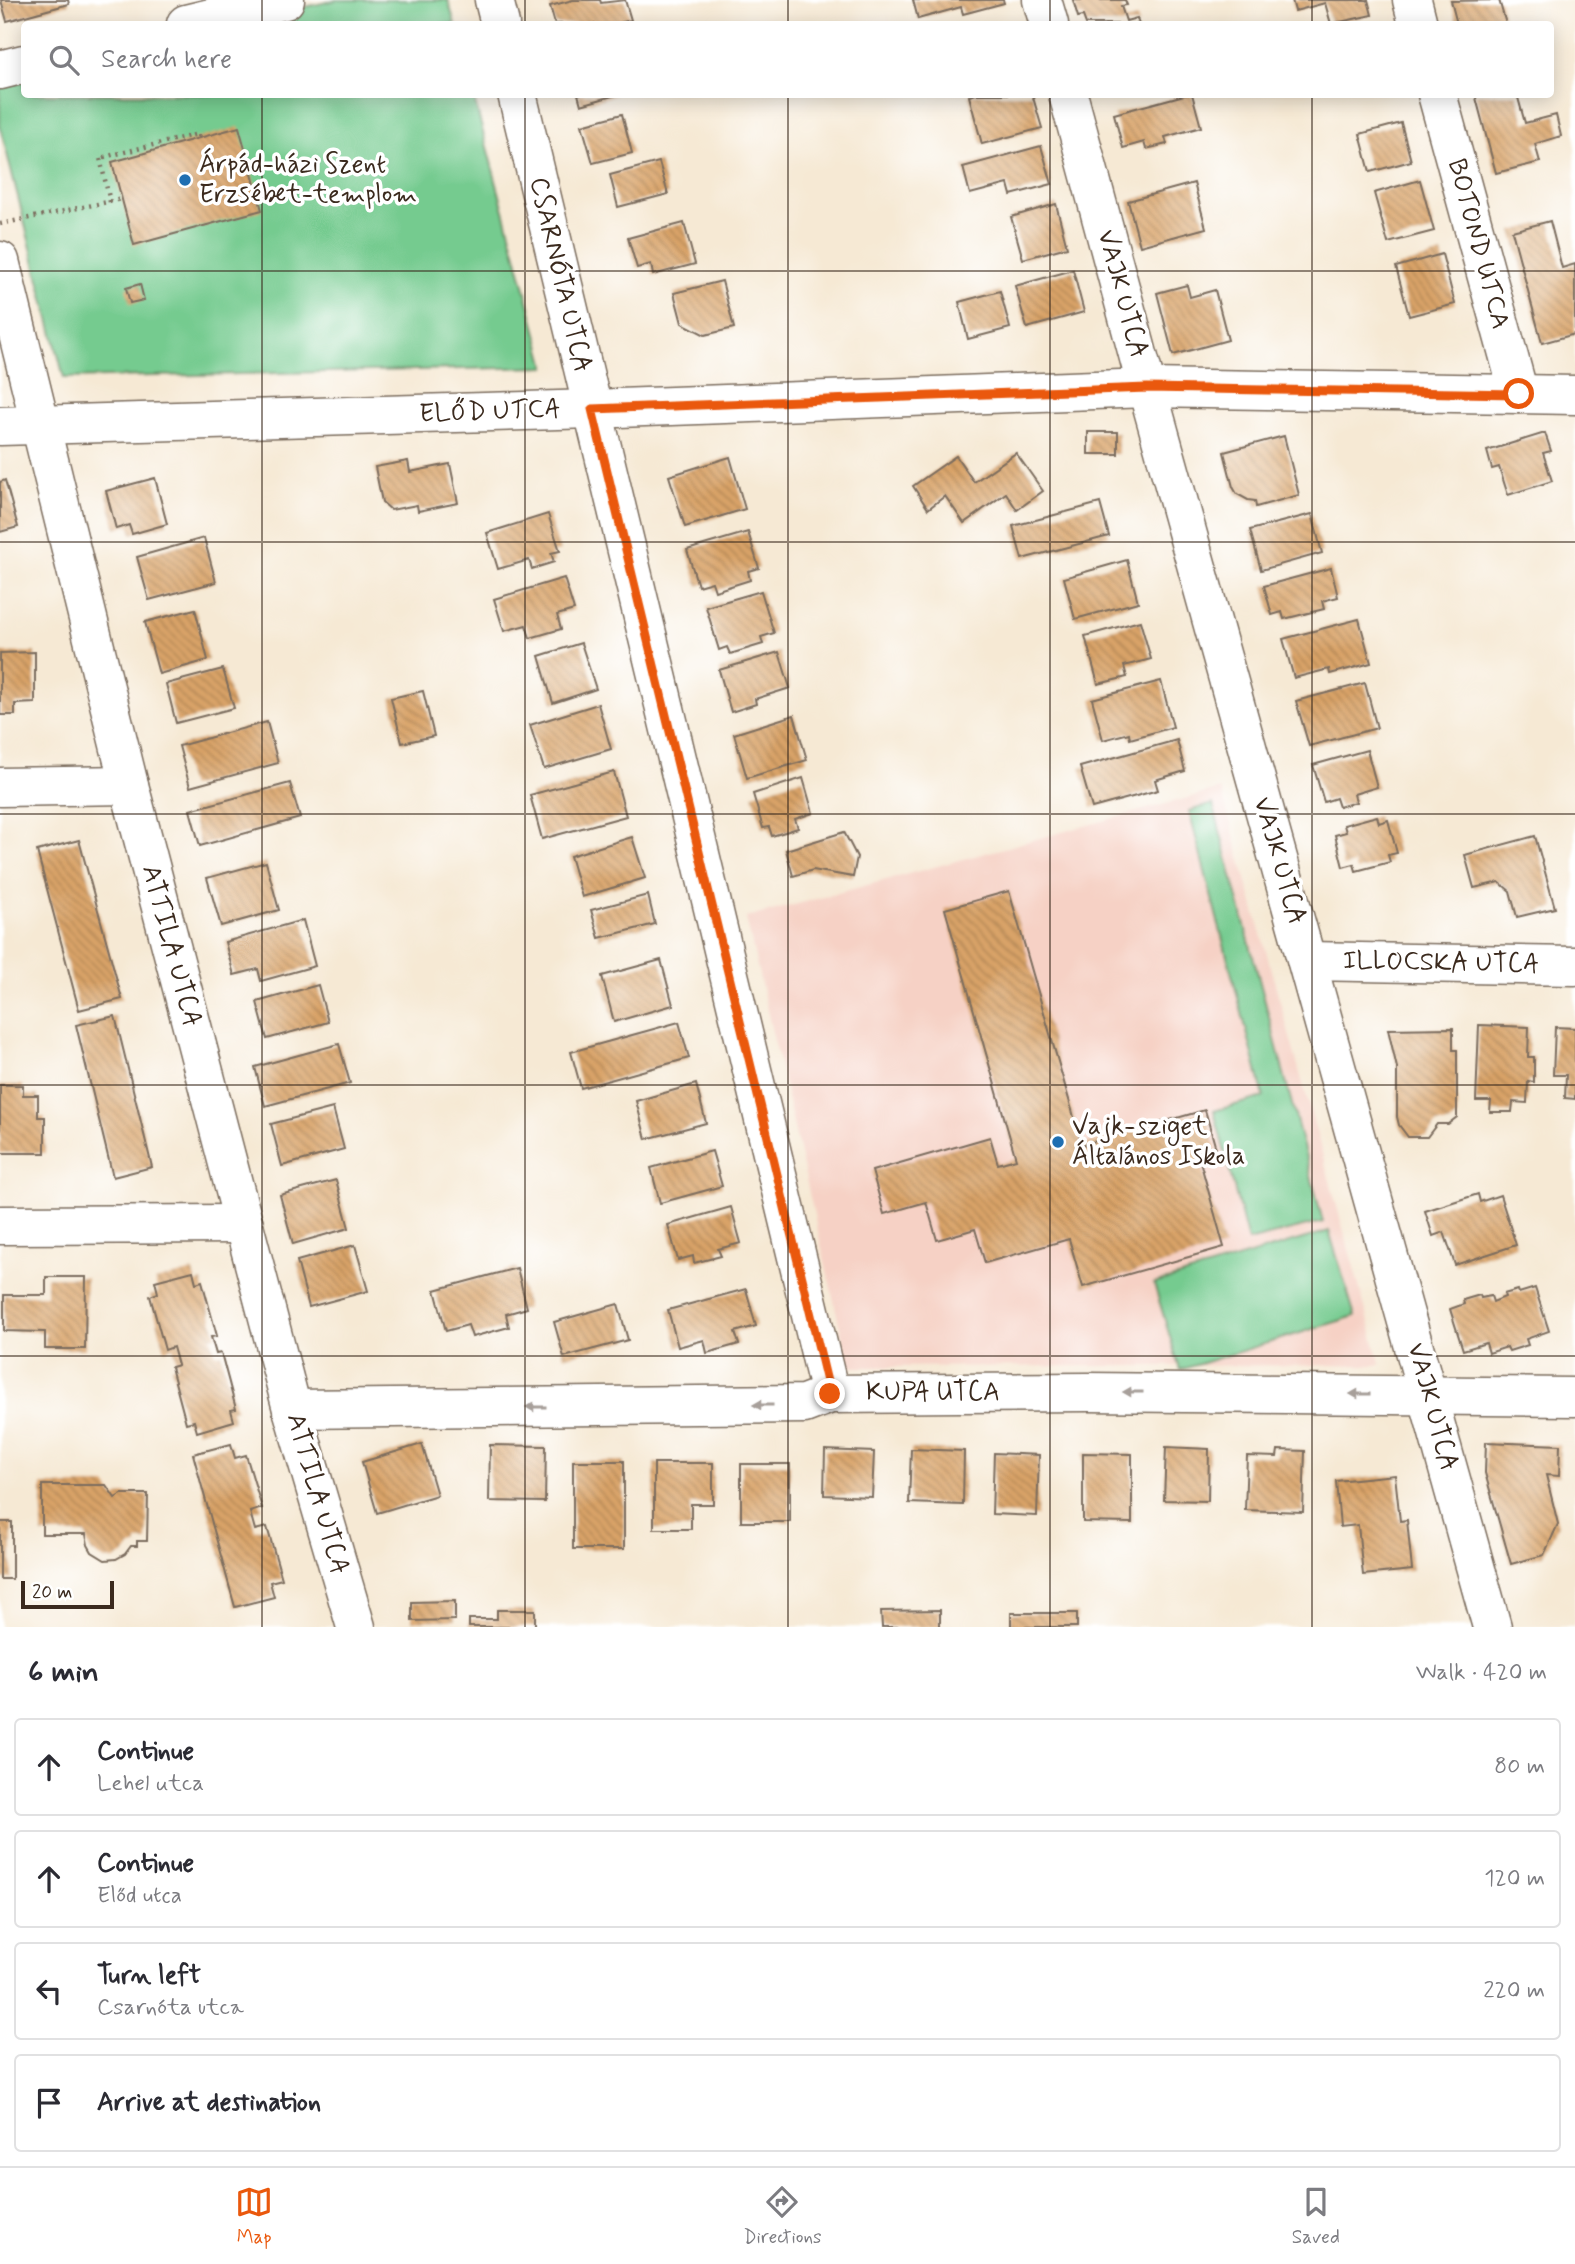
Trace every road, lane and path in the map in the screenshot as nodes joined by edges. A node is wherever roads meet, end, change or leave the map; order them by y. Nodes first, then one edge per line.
1 (285, 0) edge
2 (494, 0) edge
3 (1042, 0) edge
4 (1412, 0) edge
5 (198, 21) edge
6 (499, 21) edge
7 (1048, 21) edge
8 (1417, 21) edge
9 (21, 65) edge
10 (0, 70) edge
11 (518, 98) edge
12 (1069, 98) edge
13 (1438, 98) edge
14 (199, 138) dead end
15 (122, 199) dead end
16 (110, 202) junction
17 (0, 224) edge
18 (0, 261) edge
19 (1147, 388) junction
20 (1519, 394) junction
21 (1575, 394) edge
22 (592, 409) junction
23 (41, 425) junction
24 (0, 426) edge
25 (129, 785) junction
26 (0, 787) edge
27 (1307, 961) junction
28 (1575, 966) edge
29 (244, 1224) junction
30 (0, 1225) edge
31 (830, 1394) junction
32 (1428, 1394) junction
33 (1575, 1397) edge
34 (292, 1409) junction
35 (356, 1627) edge
36 (1492, 1627) edge

1 - 5 street
2 - 6 street
3 - 7 street
4 - 8 street
9 - 10 street
11 - 22 street, CSARNÓTA UTCA
12 - 19 street, VAJK UTCA
13 - 20 street, BOTOND UTCA
14 - 16 path
15 - 16 path
16 - 17 path
18 - 23 street, ATTILA UTCA
19 - 20 street, ELŐD UTCA
19 - 22 street, ELŐD UTCA
19 - 27 street, VAJK UTCA
20 - 21 street, ELŐD UTCA
22 - 23 street, ELŐD UTCA
22 - 31 street, CSARNÓTA UTCA
23 - 24 street, ELŐD UTCA
23 - 25 street, ATTILA UTCA
25 - 26 street
25 - 29 street, ATTILA UTCA
27 - 28 street, ILLOCSKA UTCA
27 - 32 street, VAJK UTCA
29 - 30 street
29 - 34 street, ATTILA UTCA
32 -> 31 street, KUPA UTCA
31 -> 34 street, KUPA UTCA
32 - 33 street, KUPA UTCA
32 - 36 street, VAJK UTCA
34 - 35 street, ATTILA UTCA

